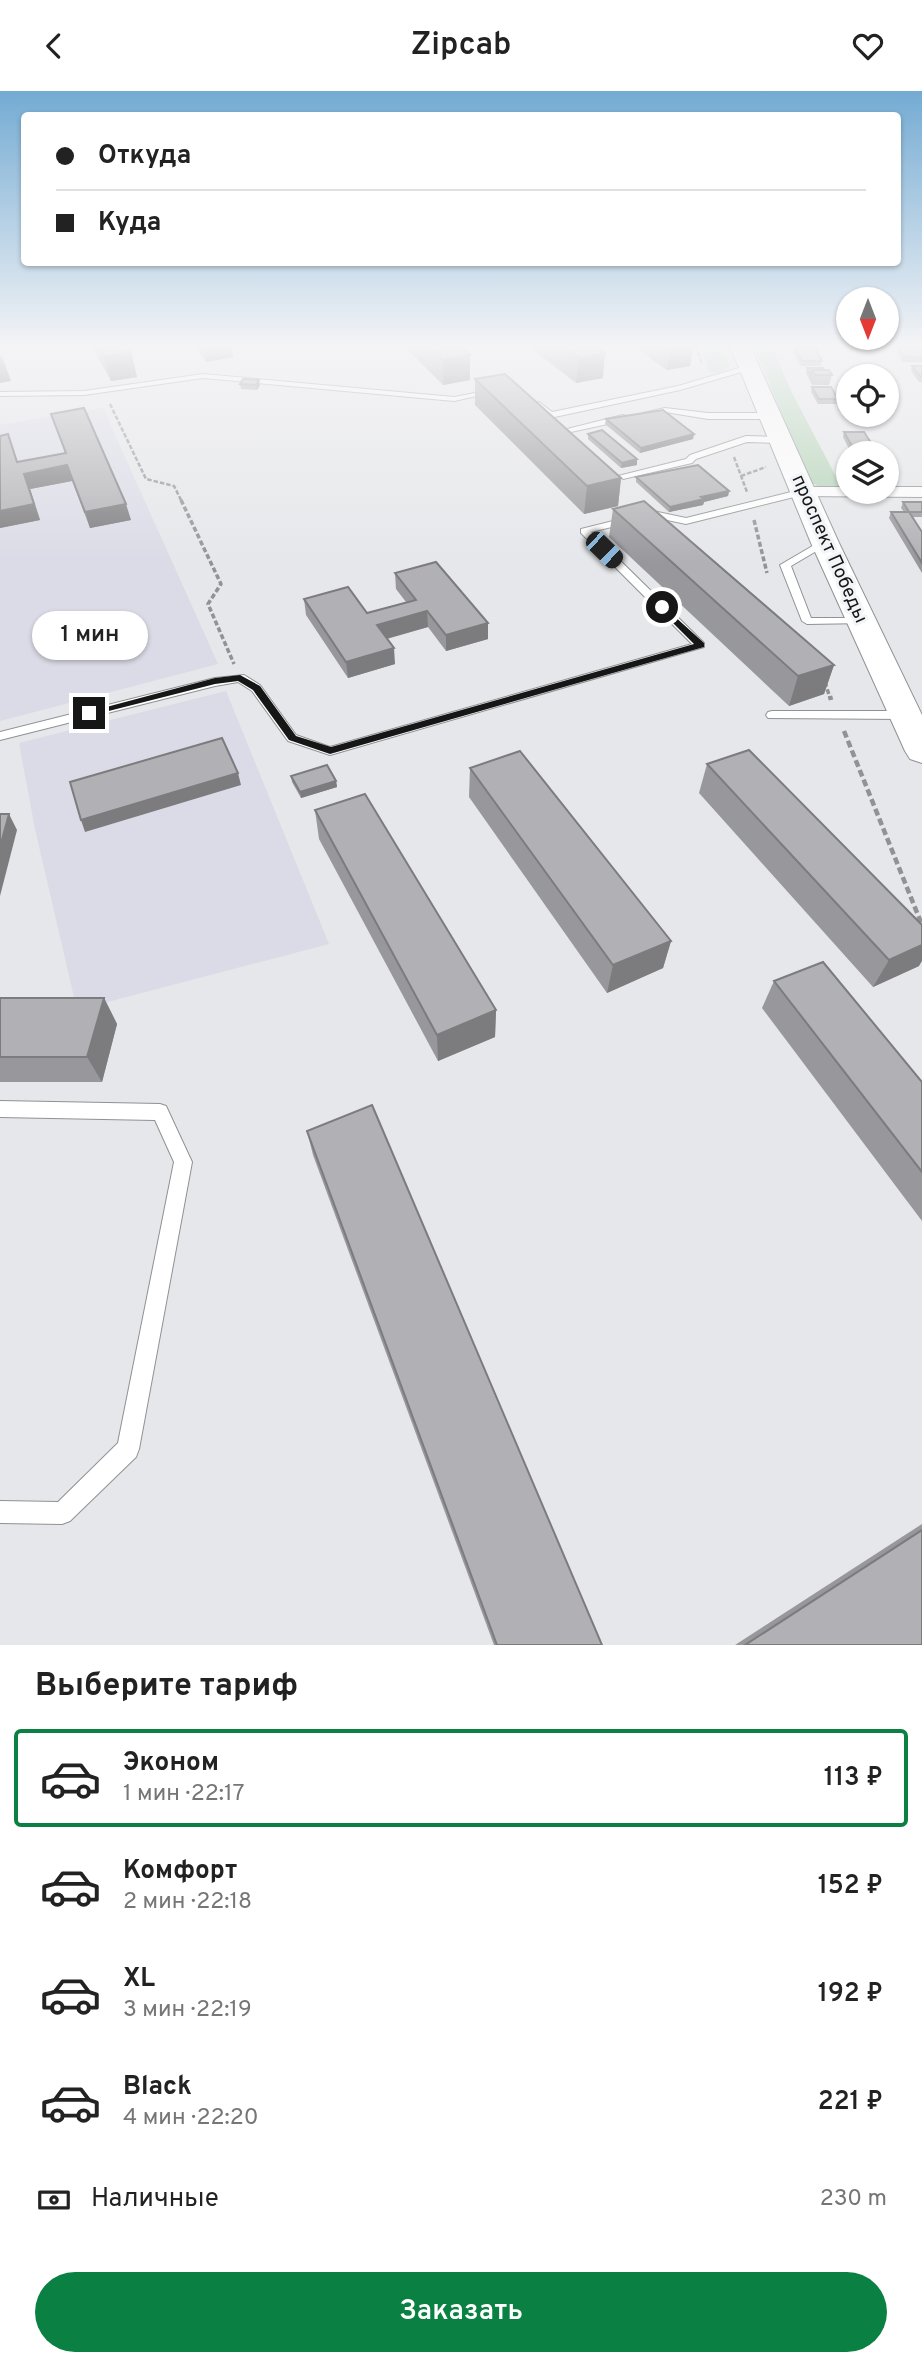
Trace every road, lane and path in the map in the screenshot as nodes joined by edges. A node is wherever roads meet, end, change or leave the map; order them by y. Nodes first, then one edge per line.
1 (116, 419) edge
2 (621, 419) edge
3 (771, 419) edge
4 (571, 429) edge
5 (781, 439) junction
6 (775, 469) dead end
7 (623, 476) edge
8 (741, 476) dead end
9 (803, 492) junction
10 (922, 492) edge
11 (825, 543) junction
12 (862, 621) junction
13 (240, 678) junction
14 (772, 715) dead end
15 (904, 715) junction
16 (0, 736) edge
17 (922, 751) edge
18 (0, 1109) edge
19 (0, 1512) edge

1 - 13 path
2 - 4 lane
3 - 5 street, проспект Победы
5 - 7 lane
5 - 9 street, проспект Победы
6 - 8 path
9 - 10 street
9 - 11 street, проспект Победы
9 - 13 lane
11 - 12 street, проспект Победы
11 - 12 lane
12 - 15 street, проспект Победы
13 - 16 lane
14 - 15 lane
15 - 17 street, проспект Победы
18 - 19 lane

